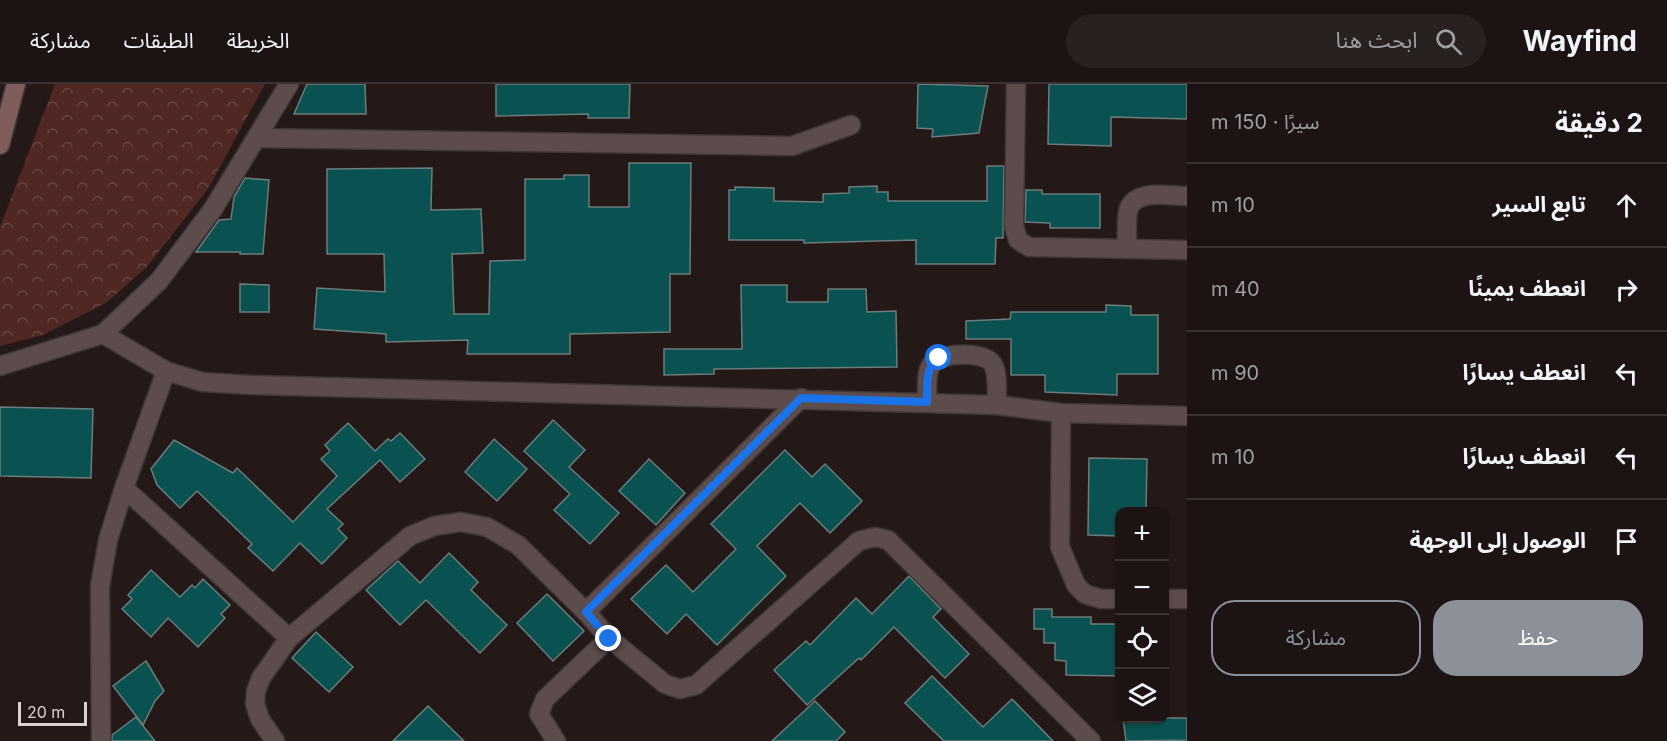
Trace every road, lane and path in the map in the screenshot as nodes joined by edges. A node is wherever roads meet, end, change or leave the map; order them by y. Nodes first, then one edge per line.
1 (16, 84) edge
2 (289, 84) edge
3 (1016, 84) edge
4 (851, 125) dead end
5 (257, 138) junction
6 (0, 145) edge
7 (1187, 196) edge
8 (1127, 249) junction
9 (1187, 250) edge
10 (103, 334) junction
11 (0, 366) edge
12 (166, 371) junction
13 (801, 398) junction
14 (927, 402) junction
15 (997, 405) junction
16 (1061, 413) junction
17 (1187, 416) edge
18 (123, 488) junction
19 (1115, 599) edge
20 (1169, 599) edge
21 (1187, 599) edge
22 (586, 612) junction
23 (290, 638) junction
24 (609, 639) junction
25 (101, 741) edge
26 (275, 741) edge
27 (556, 741) edge
28 (1091, 741) edge

1 - 6 main road
2 - 5 street
3 - 8 street
4 - 5 street
5 - 10 street
7 - 8 street
8 - 9 street
10 - 11 street
10 - 12 street
12 - 13 street
12 - 18 street
13 - 14 street
13 - 22 street
14 - 15 street
14 - 15 street
15 - 16 street
16 - 17 street
16 - 19 street
18 - 23 street
18 - 25 street
20 - 21 street
22 - 23 street
22 - 24 street
23 - 26 street
24 - 27 street
24 - 28 street

